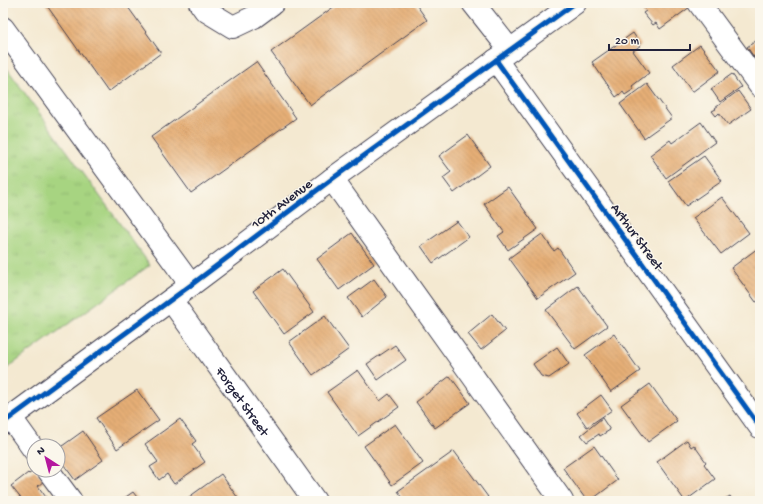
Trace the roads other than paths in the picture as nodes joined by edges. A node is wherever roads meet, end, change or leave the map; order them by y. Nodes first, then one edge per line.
1 (200, 3) edge
2 (273, 3) edge
3 (473, 3) edge
4 (575, 3) edge
5 (699, 3) edge
6 (3, 28) edge
7 (503, 55) junction
8 (760, 86) edge
9 (332, 179) junction
10 (191, 285) junction
11 (171, 300) junction
12 (7, 421) edge
13 (760, 427) edge
14 (26, 441) edge
15 (54, 478) edge
16 (71, 501) edge
17 (315, 501) edge
18 (562, 501) edge

1 - 2 street
3 - 7 street, Arthur Street
4 - 7 street, 10th Avenue
5 - 8 street
6 - 10 street
7 - 9 street, 10th Avenue
7 - 13 street, Arthur Street
9 - 10 street, 10th Avenue
9 - 18 street
10 - 11 street, 10th Avenue
11 - 12 street, 10th Avenue
11 - 17 street, Forget Street
12 - 14 street
15 - 16 street

